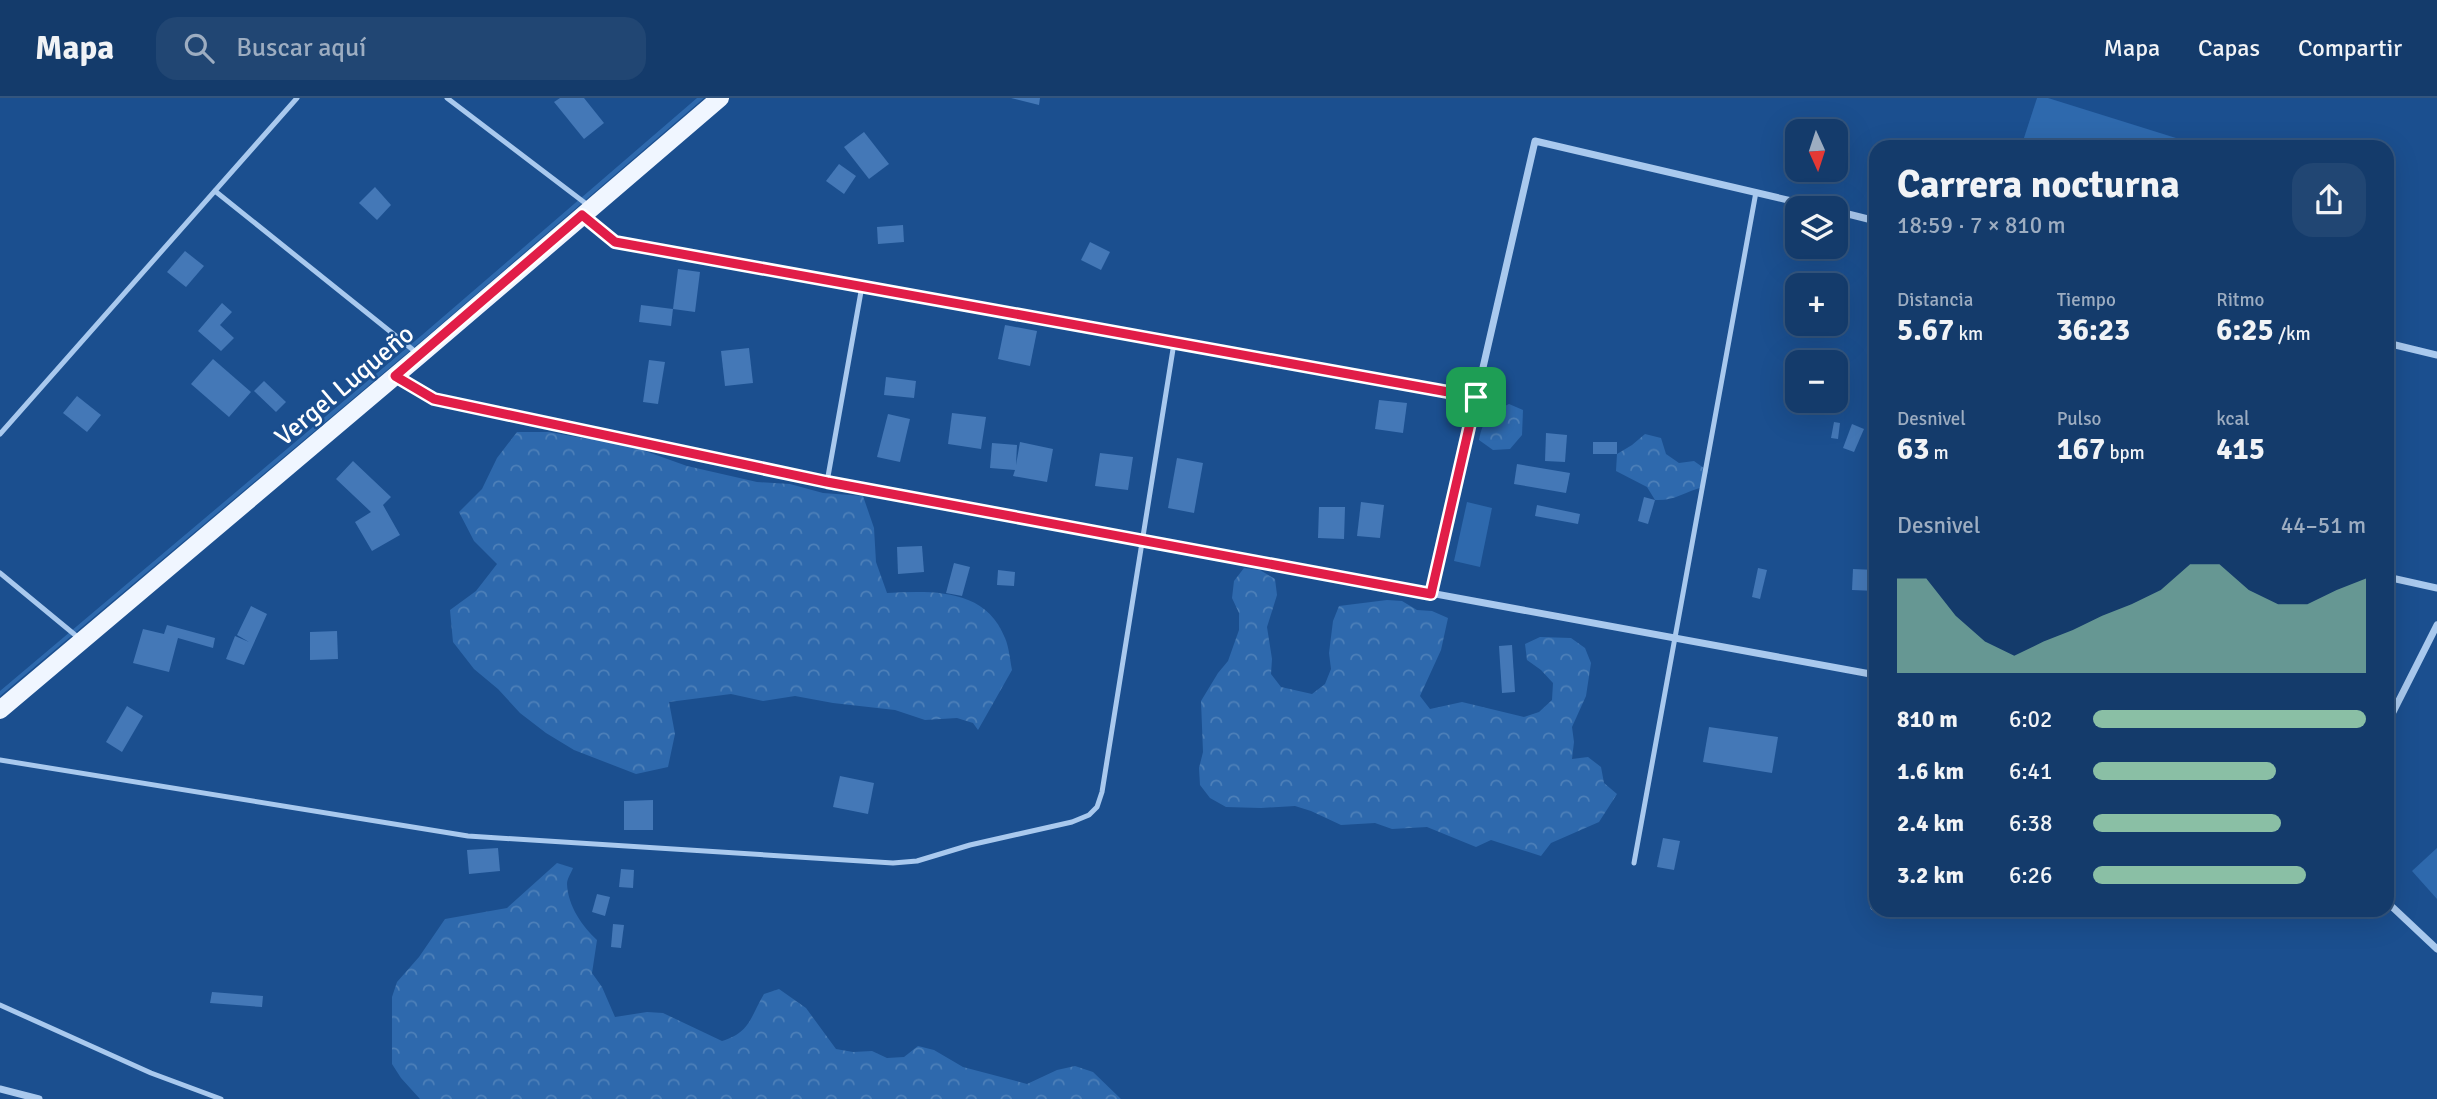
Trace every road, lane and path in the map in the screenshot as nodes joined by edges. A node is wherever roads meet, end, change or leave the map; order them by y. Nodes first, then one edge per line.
1 (297, 98) edge
2 (447, 98) edge
3 (720, 98) edge
4 (215, 191) junction
5 (1756, 192) junction
6 (1785, 199) edge
7 (587, 211) junction
8 (1848, 214) edge
9 (1869, 219) edge
10 (862, 286) junction
11 (1174, 343) junction
12 (2394, 345) edge
13 (420, 355) junction
14 (2437, 355) edge
15 (395, 376) junction
16 (1476, 397) junction
17 (0, 434) edge
18 (827, 482) junction
19 (1142, 541) junction
20 (0, 573) edge
21 (2394, 578) edge
22 (2437, 588) edge
23 (1431, 594) junction
24 (2437, 625) edge
25 (1675, 638) junction
26 (83, 641) junction
27 (1869, 674) edge
28 (0, 710) edge
29 (2394, 710) edge
30 (0, 760) edge
31 (1634, 863) dead end
32 (2394, 909) edge
33 (2437, 949) edge
34 (0, 1005) edge
35 (0, 1089) edge
36 (39, 1099) edge
37 (221, 1099) edge

1 - 4 lane
2 - 7 lane
3 - 7 main road, Vergel Luqueño
4 - 13 lane
4 - 17 lane
5 - 6 street
5 - 16 street
5 - 25 lane
7 - 10 street
7 - 13 main road, Vergel Luqueño
8 - 9 street
10 - 11 street
10 - 18 lane
11 - 16 street
11 - 19 lane
12 - 14 street
13 - 15 main road, Vergel Luqueño
15 - 18 street
15 - 26 main road, Vergel Luqueño
16 - 23 street
18 - 19 street
19 - 23 street
19 - 30 lane
20 - 26 lane
21 - 22 street
23 - 25 street
24 - 29 street
25 - 27 street
25 - 31 lane
26 - 28 main road, Vergel Luqueño
32 - 33 street
34 - 37 lane
35 - 36 street

